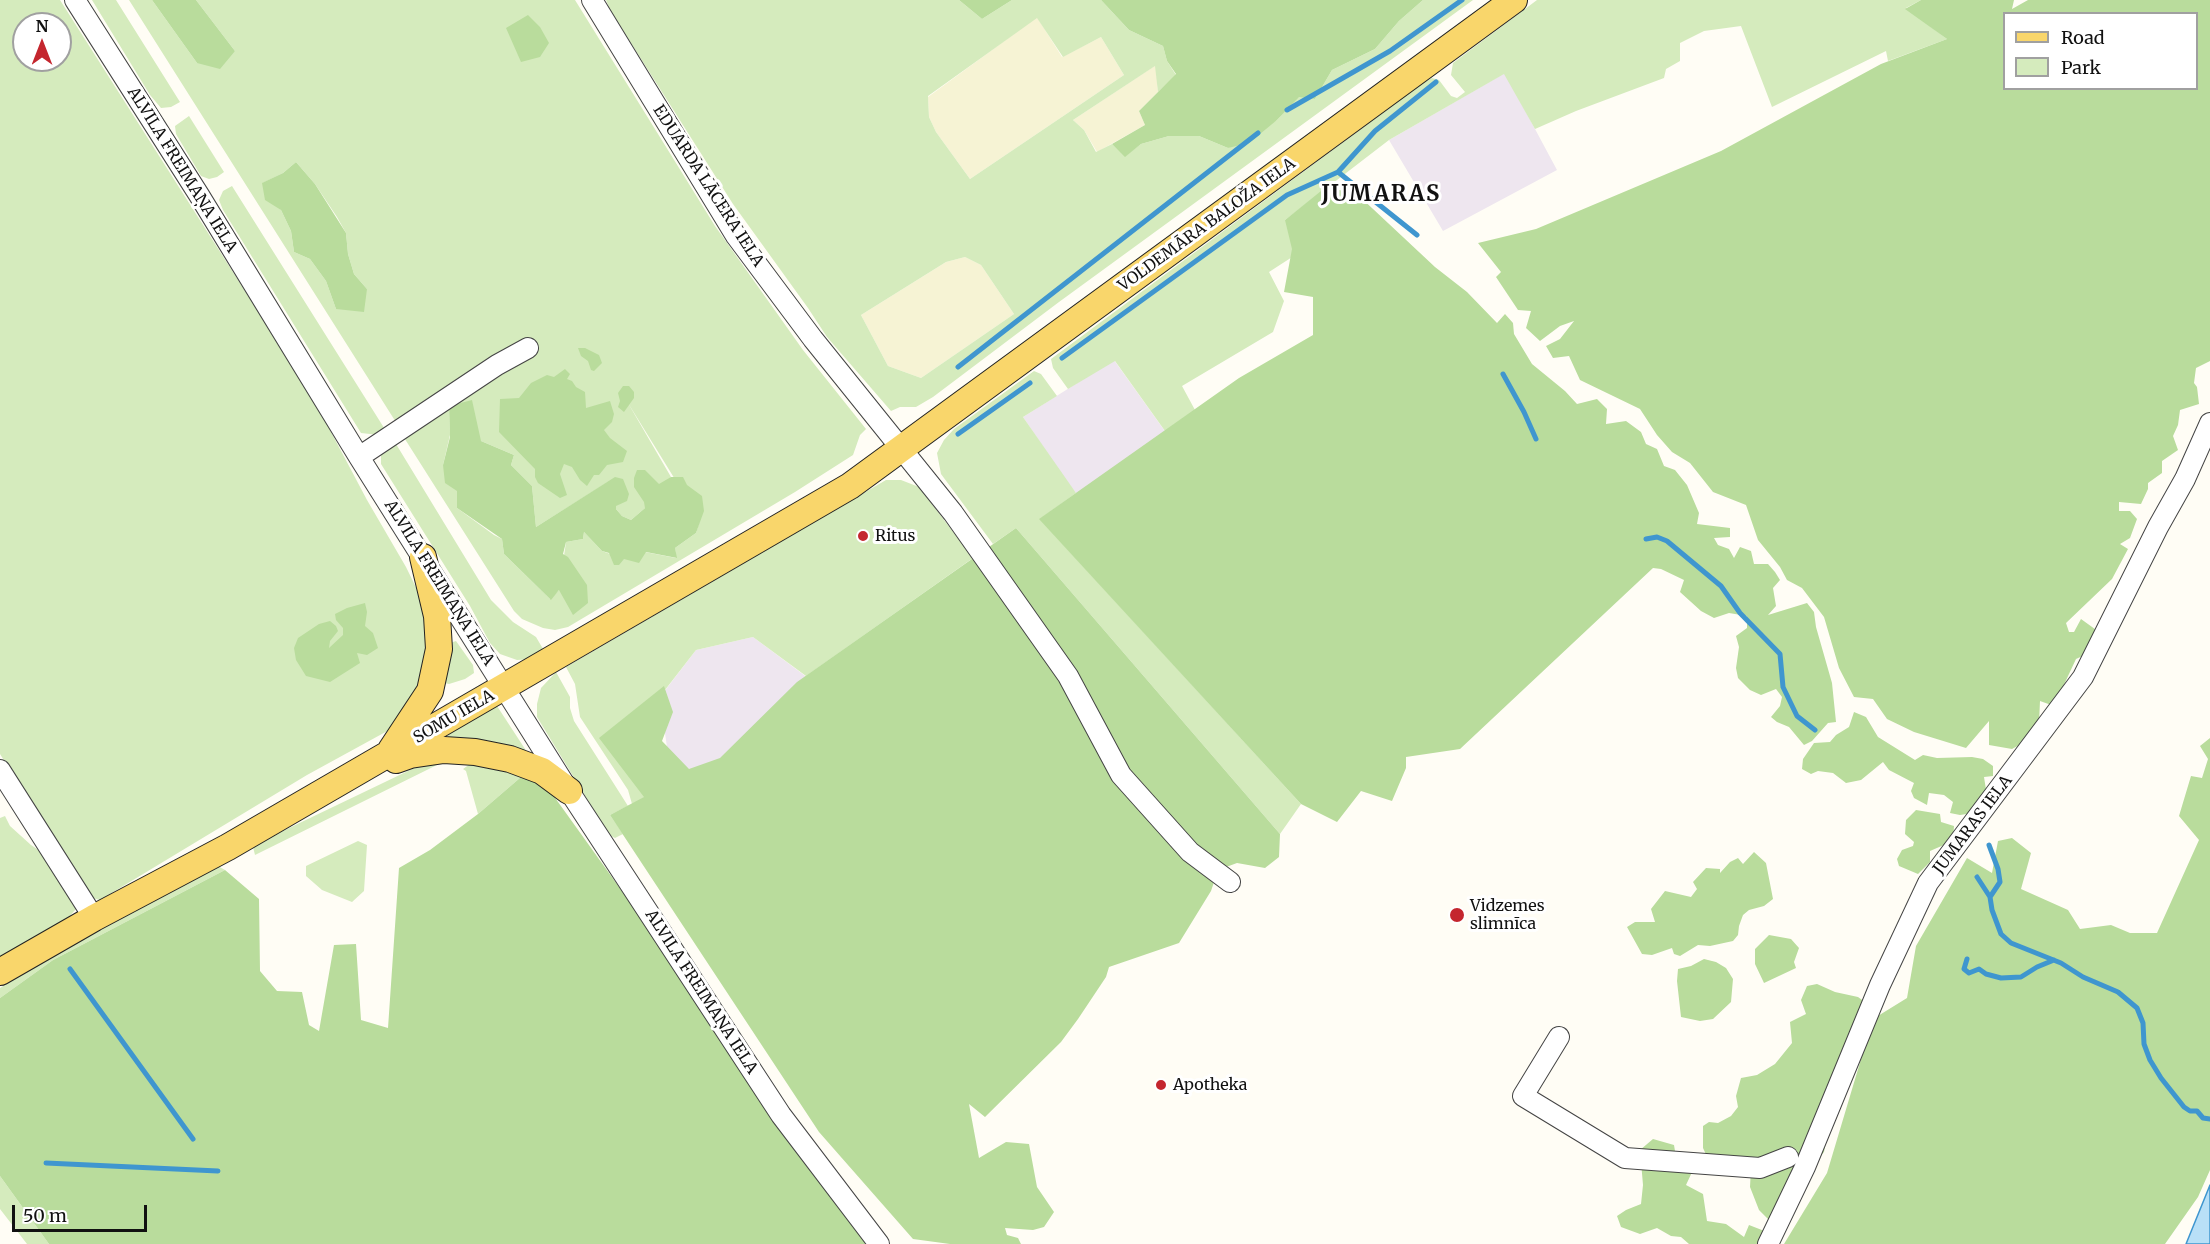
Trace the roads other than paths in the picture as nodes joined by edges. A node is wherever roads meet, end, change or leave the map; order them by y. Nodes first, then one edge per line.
1 (75, 0) edge
2 (592, 0) edge
3 (1514, 0) edge
4 (528, 348) dead end
5 (2210, 423) edge
6 (901, 450) junction
7 (360, 457) junction
8 (423, 557) junction
9 (505, 687) junction
10 (387, 755) junction
11 (0, 770) edge
12 (334, 784) junction
13 (569, 791) junction
14 (1230, 882) dead end
15 (94, 918) junction
16 (0, 972) edge
17 (1559, 1037) dead end
18 (1788, 1157) dead end
19 (879, 1244) edge
20 (1768, 1244) edge

1 - 7 street, ALVILA FREIMAŅA IELA
2 - 6 street, EDUARDA LĀCERA IELA
3 - 6 main road, VOLDEMĀRA BALOŽA IELA
4 - 7 street
5 - 20 street, JUMARAS IELA
6 - 9 main road, SOMU IELA
6 - 14 street, EDUARDA LĀCERA IELA
7 - 8 street, ALVILA FREIMAŅA IELA
8 - 9 street, ALVILA FREIMAŅA IELA
8 - 10 main road
9 - 10 main road, SOMU IELA
9 - 13 street, ALVILA FREIMAŅA IELA
10 - 12 main road, SOMU IELA
11 - 15 street
12 - 13 main road
12 - 15 main road, SOMU IELA
13 - 19 street, ALVILA FREIMAŅA IELA
15 - 16 main road, SOMU IELA
17 - 18 street

